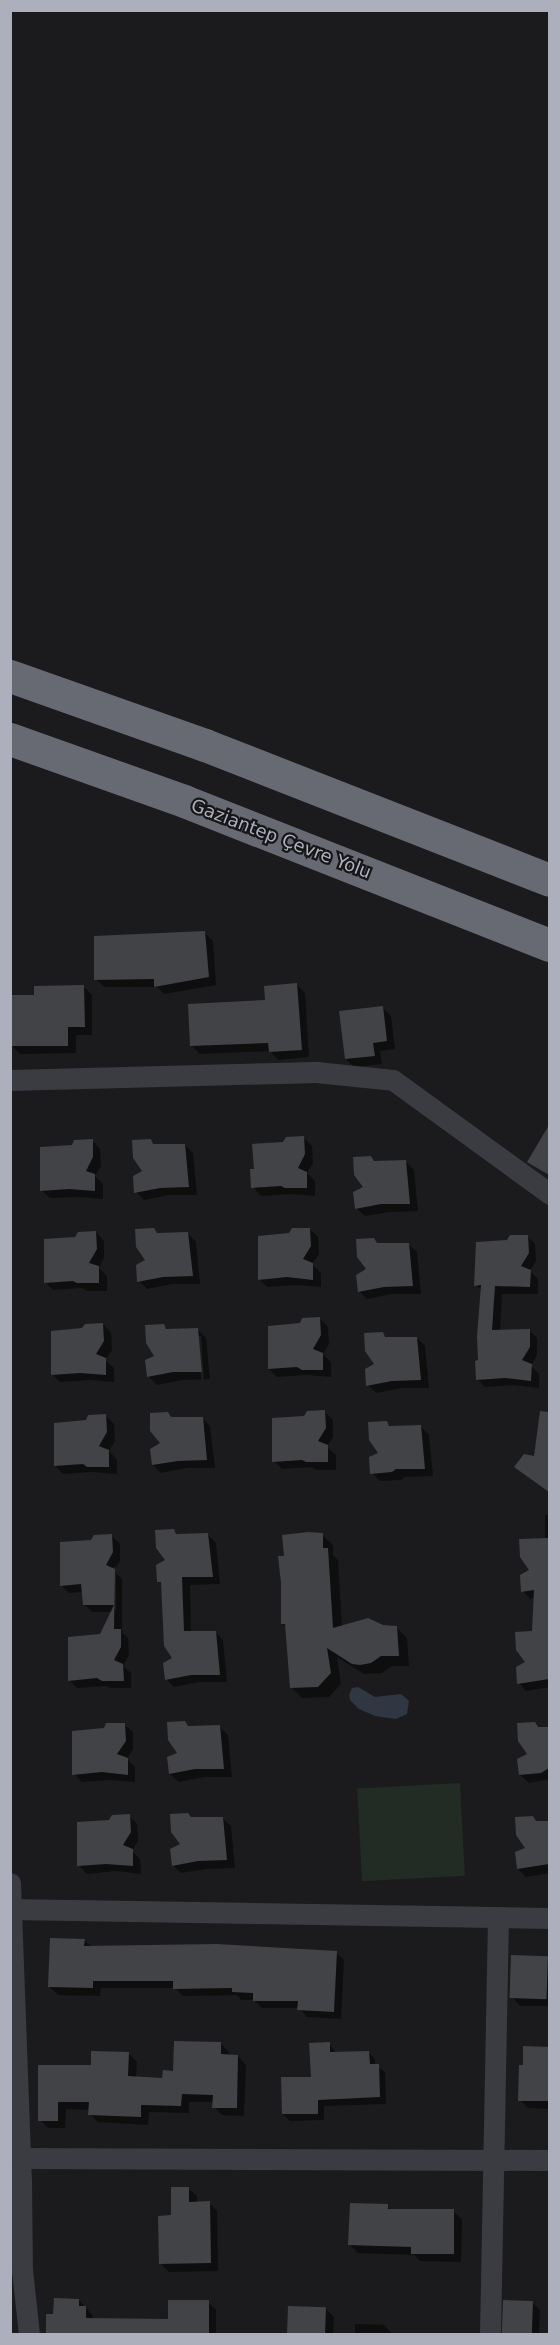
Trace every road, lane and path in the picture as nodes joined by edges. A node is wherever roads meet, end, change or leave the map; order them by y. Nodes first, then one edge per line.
1 (10, 676) edge
2 (10, 739) edge
3 (549, 880) edge
4 (549, 945) edge
5 (10, 1080) edge
6 (549, 1194) edge
7 (10, 1883) edge
8 (11, 1908) edge
9 (498, 1917) junction
10 (549, 1918) edge
11 (21, 2158) junction
12 (492, 2160) junction
13 (549, 2160) edge
14 (16, 2180) edge
15 (29, 2334) edge
16 (490, 2334) edge

1 - 3 highway
2 - 4 highway, Gaziantep Çevre Yolu
5 - 6 street
7 - 8 street
8 - 9 street
8 - 11 street
9 - 10 street
9 - 12 street
11 - 12 street
11 - 14 street
12 - 13 street
12 - 16 street
14 - 15 street

